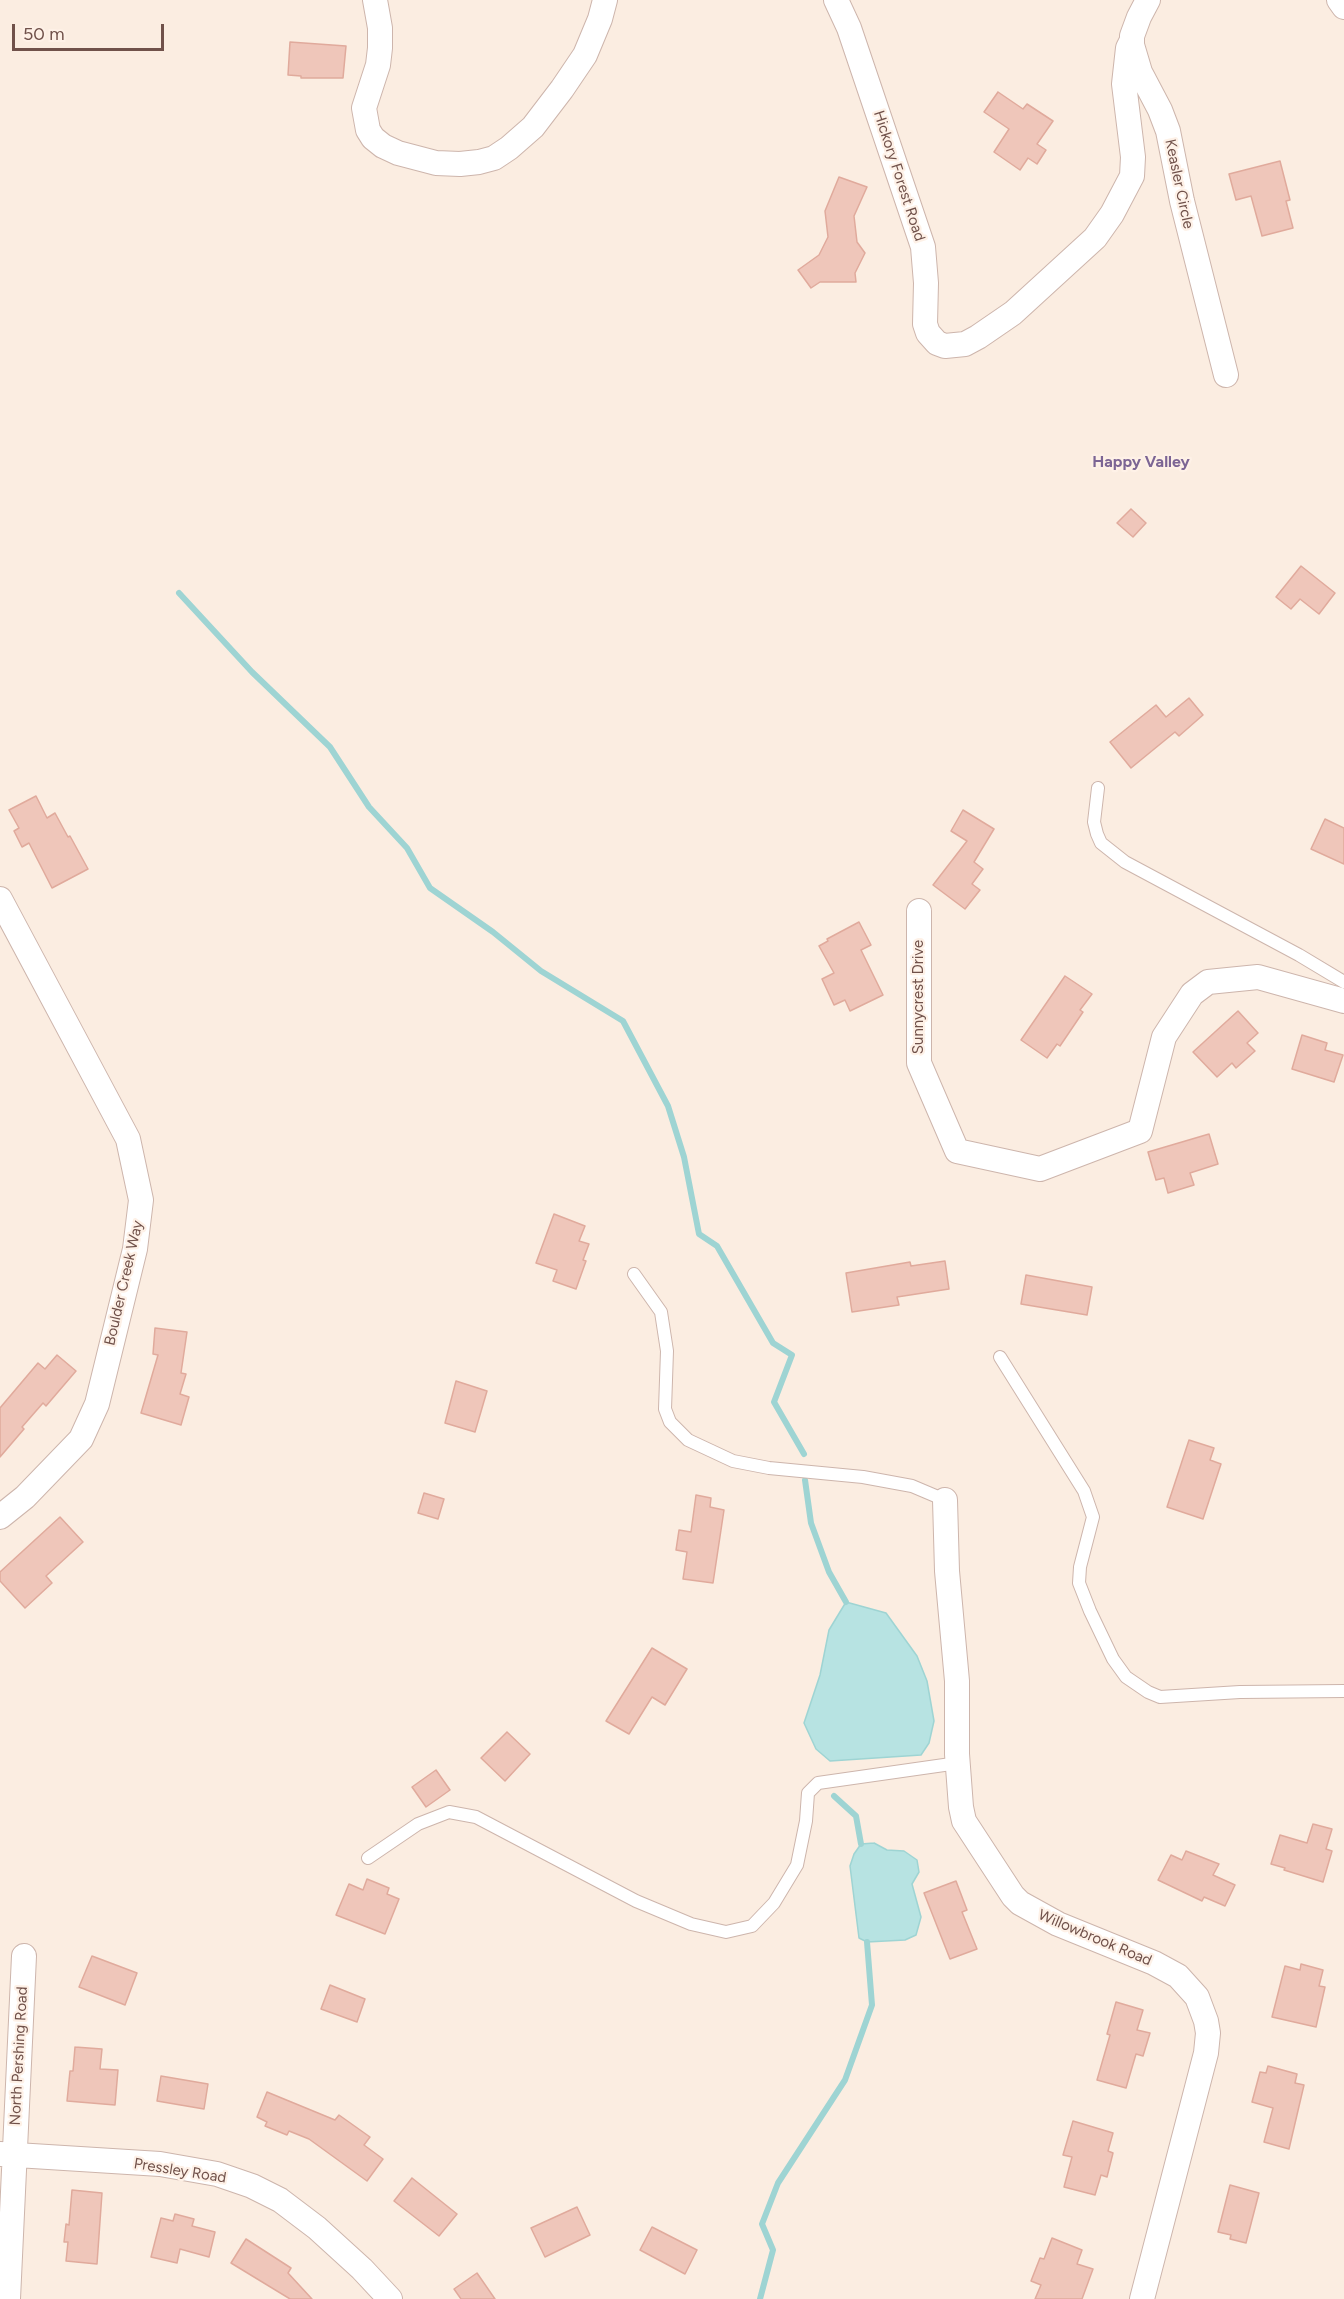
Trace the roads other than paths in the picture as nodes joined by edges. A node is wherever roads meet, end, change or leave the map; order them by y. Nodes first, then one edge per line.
1 (375, 0) edge
2 (605, 0) edge
3 (836, 0) edge
4 (1148, 0) edge
5 (1339, 0) edge
6 (1344, 7) edge
7 (1132, 40) junction
8 (1226, 375) dead end
9 (1098, 788) dead end
10 (0, 899) edge
11 (919, 911) dead end
12 (1344, 982) edge
13 (1344, 1001) edge
14 (634, 1274) dead end
15 (1000, 1357) dead end
16 (945, 1500) joint
17 (0, 1517) edge
18 (1344, 1691) edge
19 (958, 1763) junction
20 (368, 1858) dead end
21 (24, 1956) dead end
22 (7, 2154) edge
23 (8, 2299) edge
24 (390, 2299) edge
25 (1142, 2299) edge

1 - 2 street
3 - 7 street, Hickory Forest Road
4 - 7 street
5 - 6 street
7 - 8 street, Keasler Circle
9 - 12 lane
10 - 17 street, Boulder Creek Way
11 - 13 street, Sunnycrest Drive
14 - 16 lane
15 - 18 lane
16 - 19 street, Willowbrook Road
19 - 20 lane
19 - 25 street, Willowbrook Road
21 - 22 street, North Pershing Road
22 - 23 street, North Pershing Road
22 - 24 street, Pressley Road

